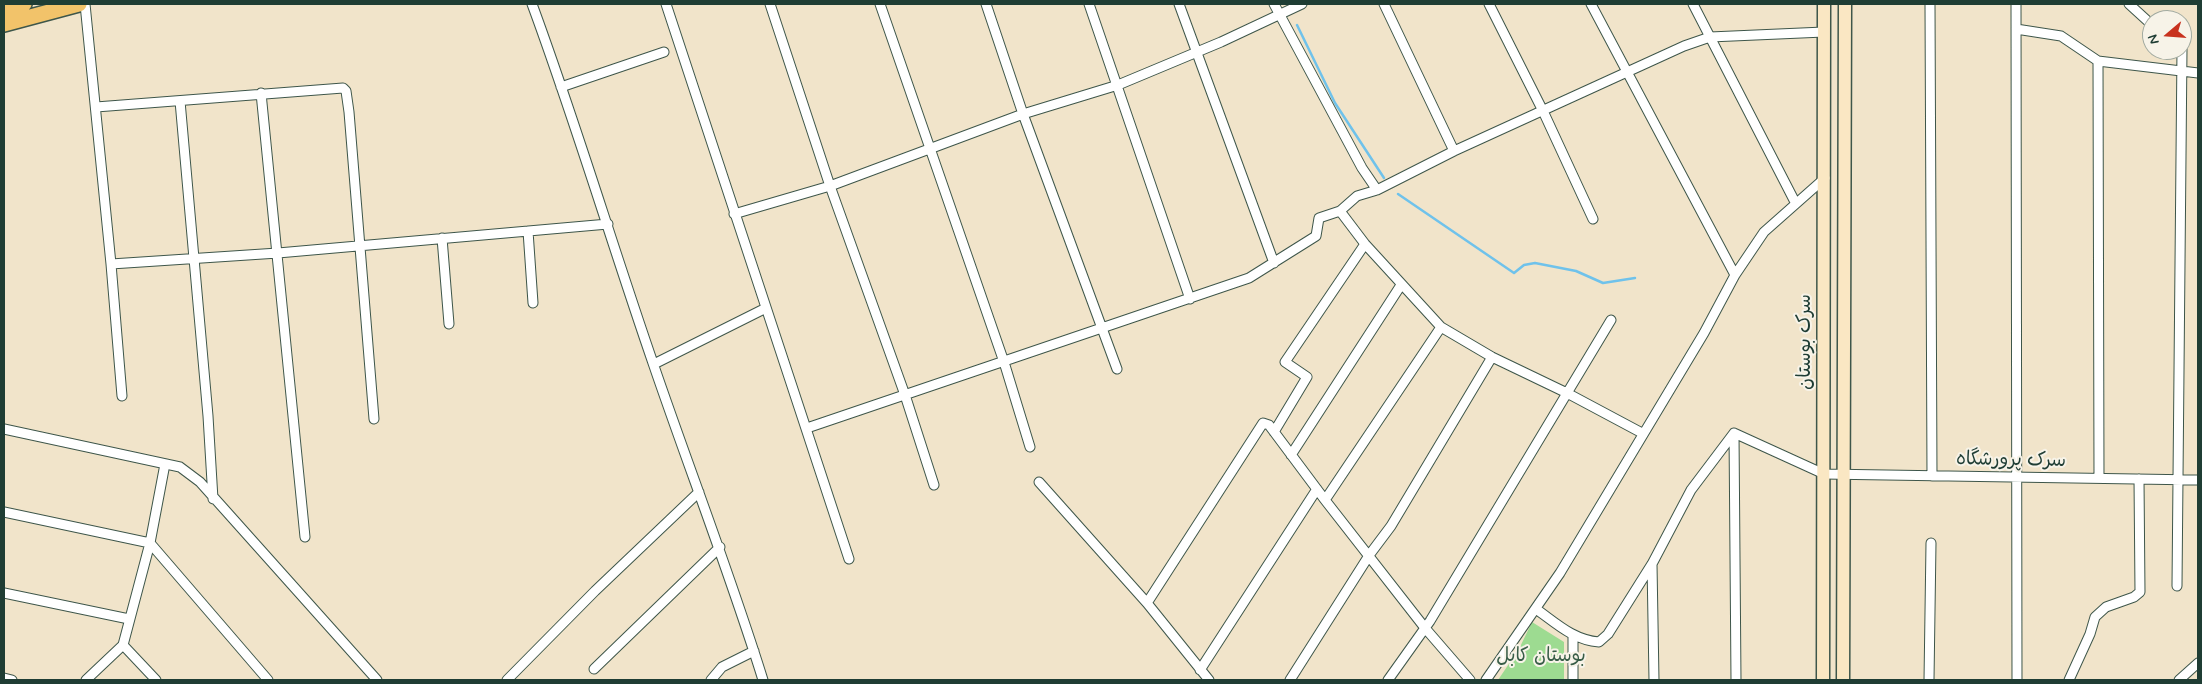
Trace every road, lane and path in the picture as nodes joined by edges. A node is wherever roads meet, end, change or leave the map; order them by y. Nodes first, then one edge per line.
1 (79, 4) edge
2 (85, 4) edge
3 (534, 4) edge
4 (666, 4) edge
5 (770, 4) edge
6 (880, 4) edge
7 (986, 4) edge
8 (1089, 4) edge
9 (1179, 4) edge
10 (1274, 4) edge
11 (1302, 4) edge
12 (1384, 4) edge
13 (1488, 4) edge
14 (1591, 4) edge
15 (1693, 4) edge
16 (1824, 4) edge
17 (1845, 4) edge
18 (1930, 4) edge
19 (2016, 4) edge
20 (2129, 4) edge
21 (4, 9) edge
22 (22, 9) edge
23 (1280, 16) junction
24 (2142, 16) edge
25 (4, 24) edge
26 (2016, 29) junction
27 (1824, 32) junction
28 (1710, 37) junction
29 (664, 52) dead end
30 (1198, 52) junction
31 (2182, 60) edge
32 (2098, 61) junction
33 (2183, 71) junction
34 (1626, 73) junction
35 (2198, 73) edge
36 (1118, 85) junction
37 (561, 87) junction
38 (261, 93) junction
39 (180, 101) junction
40 (96, 107) junction
41 (1543, 112) junction
42 (1023, 114) junction
43 (930, 148) junction
44 (1454, 151) junction
45 (1825, 178) junction
46 (830, 186) junction
47 (1377, 190) junction
48 (1795, 202) junction
49 (1340, 211) junction
50 (734, 214) junction
51 (1593, 218) dead end
52 (608, 224) junction
53 (528, 231) junction
54 (442, 238) junction
55 (1365, 244) junction
56 (361, 245) junction
57 (278, 253) junction
58 (194, 258) junction
59 (1274, 263) junction
60 (111, 264) junction
61 (1735, 275) junction
62 (1401, 285) junction
63 (1190, 299) junction
64 (533, 303) dead end
65 (766, 308) junction
66 (1611, 320) dead end
67 (449, 324) dead end
68 (1441, 327) junction
69 (1102, 328) junction
70 (1492, 357) junction
71 (1004, 362) junction
72 (654, 364) junction
73 (1116, 369) dead end
74 (1567, 392) junction
75 (905, 395) junction
76 (122, 396) dead end
77 (374, 419) dead end
78 (807, 428) junction
79 (4, 430) edge
80 (1274, 432) junction
81 (1642, 433) junction
82 (1734, 433) junction
83 (1030, 447) dead end
84 (1291, 455) junction
85 (165, 464) junction
86 (1824, 474) junction
87 (1843, 474) junction
88 (1932, 476) junction
89 (2016, 477) junction
90 (2099, 478) junction
91 (2139, 479) junction
92 (2179, 480) junction
93 (2198, 480) edge
94 (1039, 482) dead end
95 (934, 485) dead end
96 (1317, 489) junction
97 (699, 492) junction
98 (214, 500) junction
99 (1325, 500) junction
100 (4, 512) edge
101 (304, 537) dead end
102 (150, 543) junction
103 (1931, 543) dead end
104 (720, 546) junction
105 (1370, 554) junction
106 (849, 559) dead end
107 (1652, 564) junction
108 (2177, 586) dead end
109 (4, 593) edge
110 (1147, 603) junction
111 (1536, 609) junction
112 (129, 619) junction
113 (1425, 628) junction
114 (1573, 636) junction
115 (123, 645) junction
116 (754, 651) junction
117 (2198, 662) edge
118 (594, 669) dead end
119 (1200, 670) junction
120 (4, 678) edge
121 (514, 678) edge
122 (12, 680) edge
123 (86, 680) edge
124 (156, 680) edge
125 (268, 680) edge
126 (377, 680) edge
127 (711, 680) edge
128 (763, 680) edge
129 (1209, 680) edge
130 (1290, 680) edge
131 (1388, 680) edge
132 (1470, 680) edge
133 (1486, 680) edge
134 (1573, 680) edge
135 (1654, 680) edge
136 (1736, 680) edge
137 (1823, 680) edge
138 (1843, 680) edge
139 (1929, 680) edge
140 (2017, 680) edge
141 (2069, 680) edge
142 (2179, 680) edge

1 - 22 highway
2 - 40 street
3 - 37 street
4 - 50 street
5 - 46 street
6 - 43 street
7 - 42 street
8 - 36 street
9 - 30 street
10 - 23 street
11 - 23 street
12 - 44 street
13 - 41 street
14 - 34 street
15 - 28 street
16 - 27 street, سرک بوستان
17 - 87 street, سرک بوستان
18 - 88 street
19 - 26 street
20 - 24 street
21 - 22 highway
22 - 25 highway
23 - 30 street
23 - 47 street
26 - 32 street
26 - 89 street
27 - 28 street
27 - 45 street, سرک بوستان
28 - 34 street
28 - 48 street
29 - 37 street
30 - 36 street
30 - 59 street
31 - 33 street
32 - 33 street
32 - 90 street
33 - 35 street
33 - 92 street
34 - 41 street
34 - 61 street
36 - 42 street
36 - 63 street
37 - 52 street
38 - 39 street
38 - 56 street
38 - 57 street
39 - 40 street
39 - 58 street
40 - 60 street
41 - 44 street
41 - 51 street
42 - 43 street
42 - 69 street
43 - 46 street
43 - 71 street
44 - 47 street
45 - 48 street
45 - 86 street, سرک بوستان
46 - 50 street
46 - 75 street
47 - 49 street
48 - 61 street
49 - 55 street
49 - 59 street
50 - 65 street
52 - 53 street
52 - 72 street
53 - 54 street
53 - 64 street
54 - 56 street
54 - 67 street
55 - 62 street
55 - 80 street
56 - 57 street
56 - 77 street
57 - 58 street
57 - 101 street
58 - 60 street
58 - 98 street
59 - 63 street
60 - 76 street
61 - 81 street
62 - 68 street
62 - 84 street
63 - 69 street
65 - 72 street
65 - 78 street
66 - 74 street
68 - 70 street
68 - 99 street
69 - 71 street
69 - 73 street
70 - 74 street
70 - 105 street
71 - 75 street
71 - 83 street
72 - 97 street
74 - 81 street
74 - 113 street
75 - 78 street
75 - 95 street
78 - 106 street
79 - 85 street
80 - 84 street
80 - 110 street
81 - 111 street
82 - 86 street
82 - 107 street
82 - 136 street
84 - 96 street
85 - 98 street
85 - 102 street
86 - 87 street, سرک پرورشگاه
86 - 137 street, سرک بوستان
87 - 88 street, سرک پرورشگاه
87 - 138 street, سرک بوستان
88 - 89 street, سرک پرورشگاه
89 - 90 street, سرک پرورشگاه
89 - 140 street
90 - 91 street, سرک پرورشگاه
91 - 92 street, سرک پرورشگاه
91 - 141 street
92 - 93 street, سرک پرورشگاه
92 - 108 street
94 - 110 street
96 - 99 street
96 - 119 street
97 - 104 street
97 - 121 street
98 - 126 street
99 - 105 street
100 - 102 street
102 - 112 street
102 - 125 street
103 - 139 street
104 - 116 street
104 - 118 street
105 - 113 street
105 - 130 street
107 - 114 street
107 - 135 street
109 - 112 street
110 - 119 street
111 - 114 street
111 - 133 street
112 - 115 street
113 - 131 street
113 - 132 street
114 - 134 street
115 - 123 street
115 - 124 street
116 - 127 street
116 - 128 street
117 - 142 street
119 - 129 street
120 - 122 street

